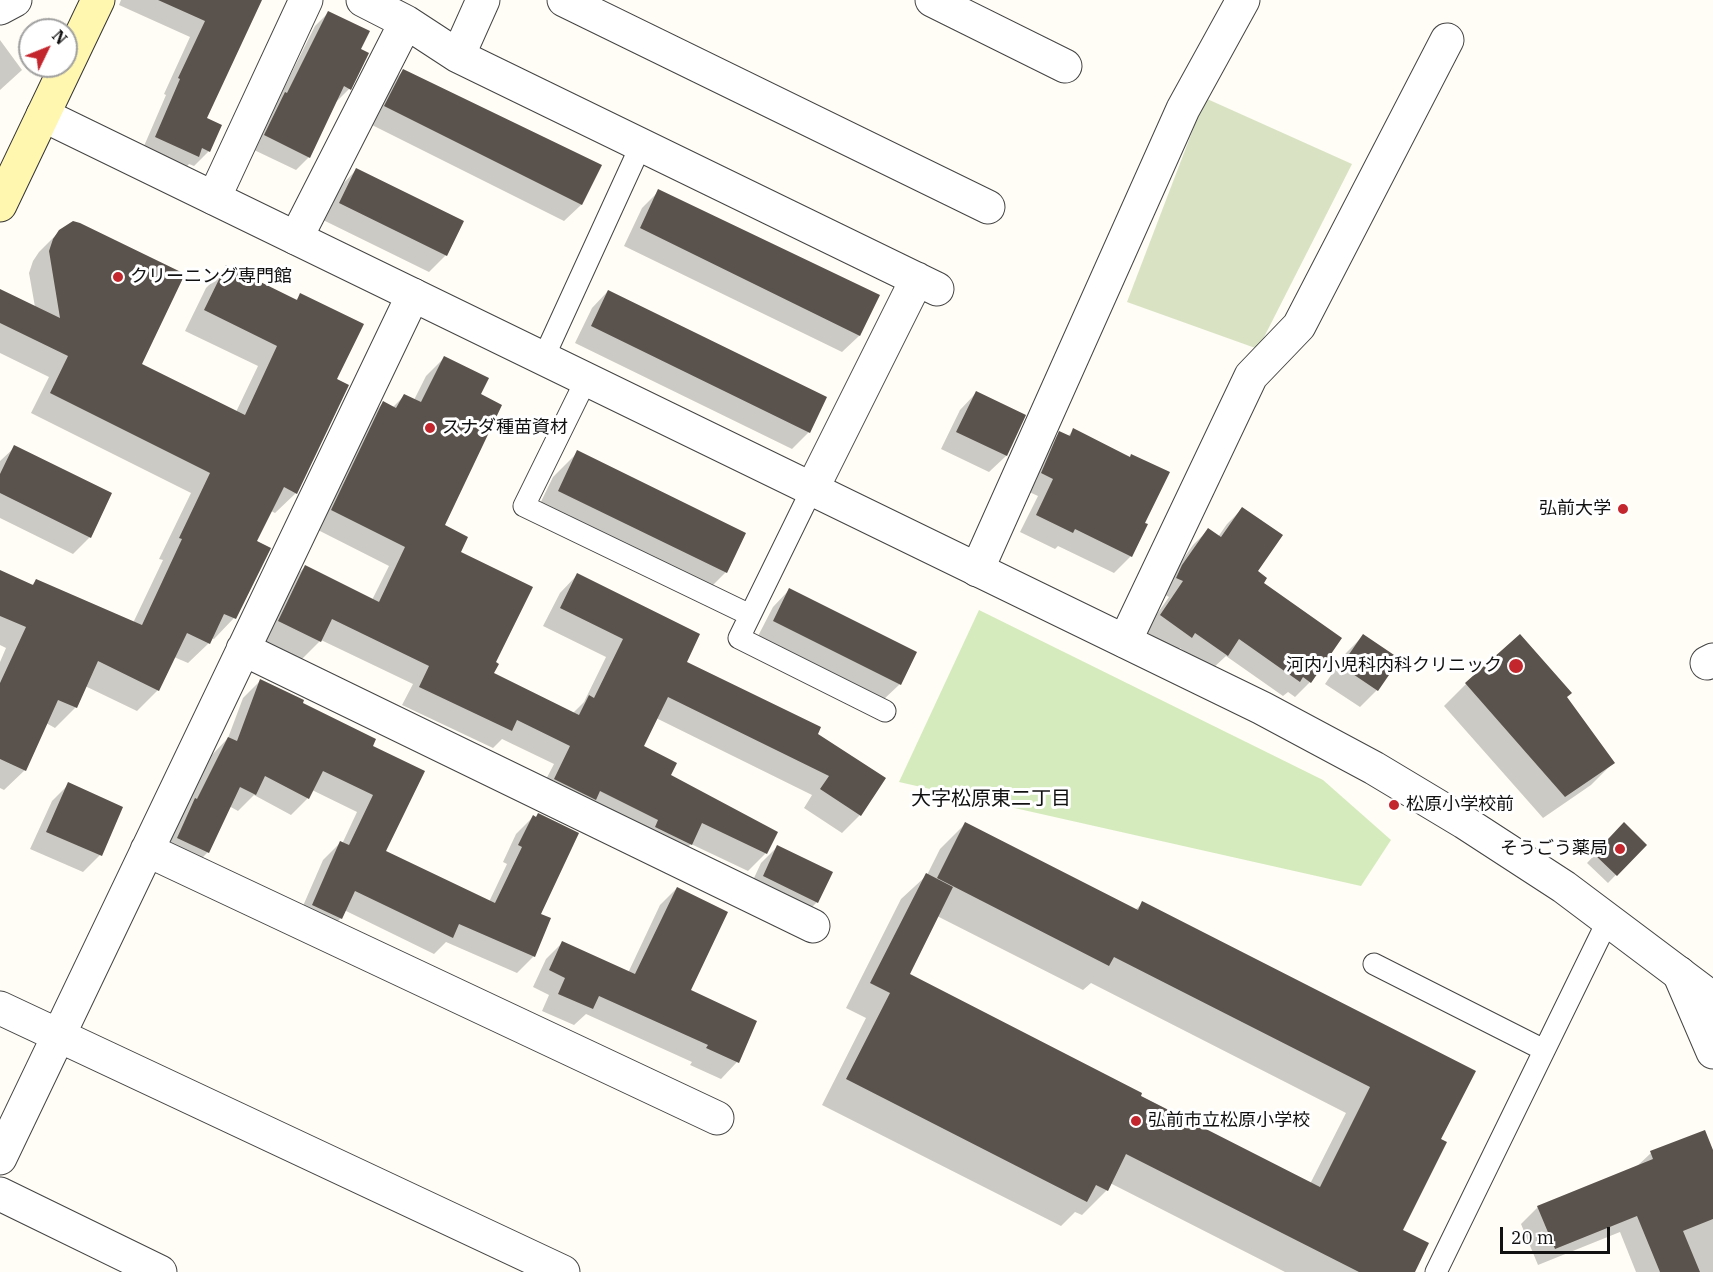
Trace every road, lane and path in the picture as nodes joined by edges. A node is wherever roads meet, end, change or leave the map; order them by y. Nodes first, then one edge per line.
1 (15, 0) edge
2 (98, 0) edge
3 (306, 0) edge
4 (363, 0) edge
5 (483, 0) edge
6 (564, 0) edge
7 (932, 0) edge
8 (1243, 0) edge
9 (0, 8) edge
10 (406, 22) junction
11 (1447, 40) dead end
12 (458, 56) junction
13 (1065, 66) dead end
14 (43, 115) junction
15 (641, 145) junction
16 (214, 198) junction
17 (0, 205) edge
18 (988, 207) dead end
19 (296, 238) junction
20 (413, 295) junction
21 (543, 359) junction
22 (586, 380) junction
23 (812, 489) junction
24 (977, 570) junction
25 (750, 615) junction
26 (1125, 641) junction
27 (243, 650) junction
28 (885, 711) dead end
29 (147, 850) junction
30 (1608, 920) junction
31 (813, 926) dead end
32 (1374, 964) dead end
33 (1679, 973) junction
34 (1713, 999) edge
35 (0, 1008) edge
36 (58, 1035) junction
37 (1544, 1050) junction
38 (1713, 1052) edge
39 (717, 1118) dead end
40 (0, 1158) edge
41 (0, 1194) edge
42 (160, 1272) edge
43 (563, 1272) edge
44 (1436, 1272) edge

1 - 9 street
2 - 14 main road
3 - 16 street
4 - 10 street
5 - 12 street
6 - 18 street
7 - 13 street
8 - 24 street
10 - 12 street
10 - 19 street
11 - 26 street
12 - 15 street
14 - 16 street
14 - 17 main road
15 - 21 lane
15 - 23 street
16 - 19 street
19 - 20 street
20 - 21 street
20 - 27 street
21 - 22 street
22 - 23 street
22 - 25 lane
23 - 24 street
23 - 25 lane
24 - 26 street
25 - 28 lane
26 - 30 street
27 - 29 street
27 - 31 street
29 - 36 street
29 - 39 street
30 - 33 street
30 - 37 lane
32 - 37 lane
33 - 34 street
33 - 38 street
35 - 36 street
36 - 40 street
36 - 43 street
37 - 44 lane
41 - 42 street

